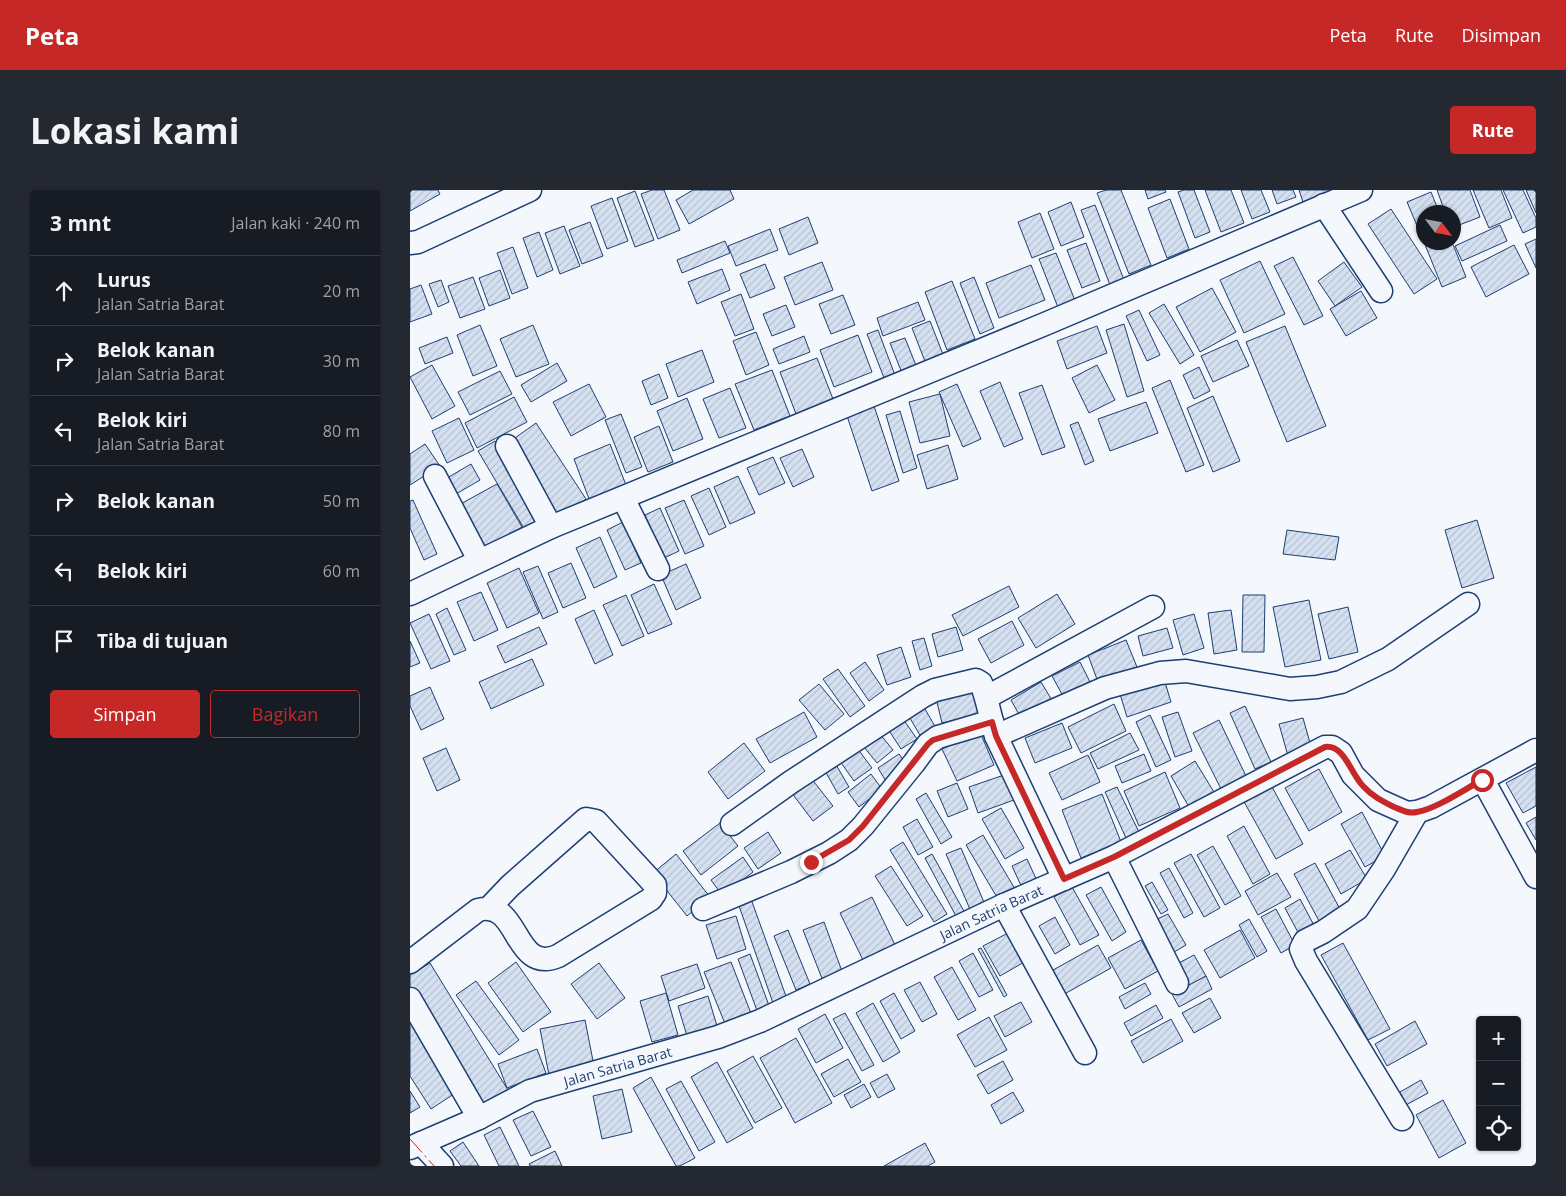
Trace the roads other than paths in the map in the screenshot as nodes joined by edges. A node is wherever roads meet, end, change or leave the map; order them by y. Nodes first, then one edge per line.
1 (530, 190) edge
2 (1361, 190) edge
3 (1324, 205) junction
4 (410, 243) edge
5 (1381, 291) dead end
6 (506, 446) dead end
7 (435, 476) dead end
8 (623, 498) junction
9 (551, 527) junction
10 (479, 560) junction
11 (658, 569) dead end
12 (410, 594) edge
13 (1468, 604) dead end
14 (1153, 607) dead end
15 (987, 697) junction
16 (994, 729) junction
17 (1536, 750) edge
18 (1482, 780) junction
19 (1417, 812) junction
20 (732, 824) dead end
21 (1114, 857) junction
22 (1536, 876) edge
23 (1064, 879) junction
24 (1004, 905) junction
25 (489, 908) junction
26 (703, 909) dead end
27 (410, 962) edge
28 (1177, 983) dead end
29 (410, 1000) edge
30 (1085, 1053) dead end
31 (479, 1118) junction
32 (1402, 1119) dead end
33 (416, 1145) edge
34 (442, 1166) edge

1 - 4 street
2 - 3 street
3 - 5 street
3 - 8 street
6 - 9 street
7 - 10 street
8 - 9 street
8 - 11 street
9 - 10 street
10 - 12 street
13 - 16 street
14 - 15 street
15 - 16 street
15 - 20 street
16 - 23 street
16 - 26 street
17 - 18 street
18 - 19 street
18 - 22 street
19 - 21 street, Jalan Satria Barat
19 - 32 street
21 - 23 street, Jalan Satria Barat
21 - 28 street
23 - 24 street, Jalan Satria Barat
24 - 30 street
24 - 31 street, Jalan Satria Barat
25 - 25 street
25 - 27 street
29 - 31 street
31 - 33 street, Jalan Satria Barat
33 - 34 street

